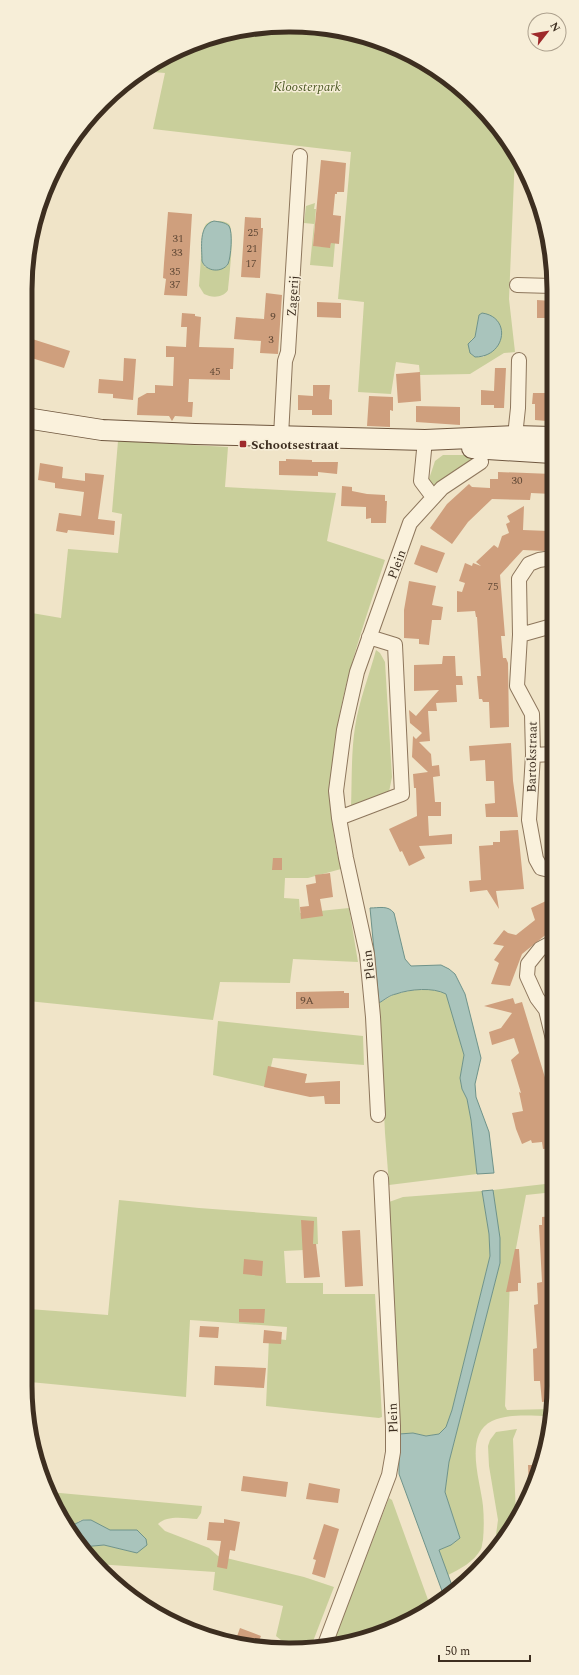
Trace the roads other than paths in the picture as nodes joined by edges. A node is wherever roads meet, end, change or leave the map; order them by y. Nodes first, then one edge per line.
1 (300, 156) dead end
2 (517, 285) dead end
3 (547, 286) edge
4 (519, 360) dead end
5 (32, 419) edge
6 (281, 436) junction
7 (515, 436) junction
8 (547, 437) edge
9 (432, 440) junction
10 (497, 451) junction
11 (547, 453) edge
12 (481, 462) dead end
13 (433, 497) junction
14 (547, 559) edge
15 (547, 627) edge
16 (520, 635) junction
17 (370, 637) junction
18 (547, 754) edge
19 (533, 755) junction
20 (339, 818) junction
21 (547, 870) edge
22 (547, 945) edge
23 (547, 1006) edge
24 (378, 1115) dead end
25 (380, 1178) dead end
26 (327, 1640) edge

1 - 6 street, Zagerij
2 - 3 street
4 - 7 street
5 - 6 main road
6 - 9 main road
7 - 8 main road
7 - 9 main road
7 - 10 street
9 - 10 main road
9 - 13 street
10 - 11 main road
12 - 13 street, Plein
13 - 17 street, Plein
14 - 16 street, Bartokstraat
15 - 16 street
16 - 19 street, Bartokstraat
17 - 20 street, Plein
17 - 20 street
18 - 19 street
19 - 21 street, Bartokstraat
20 - 24 street, Plein
22 - 23 street
25 - 26 street, Plein

